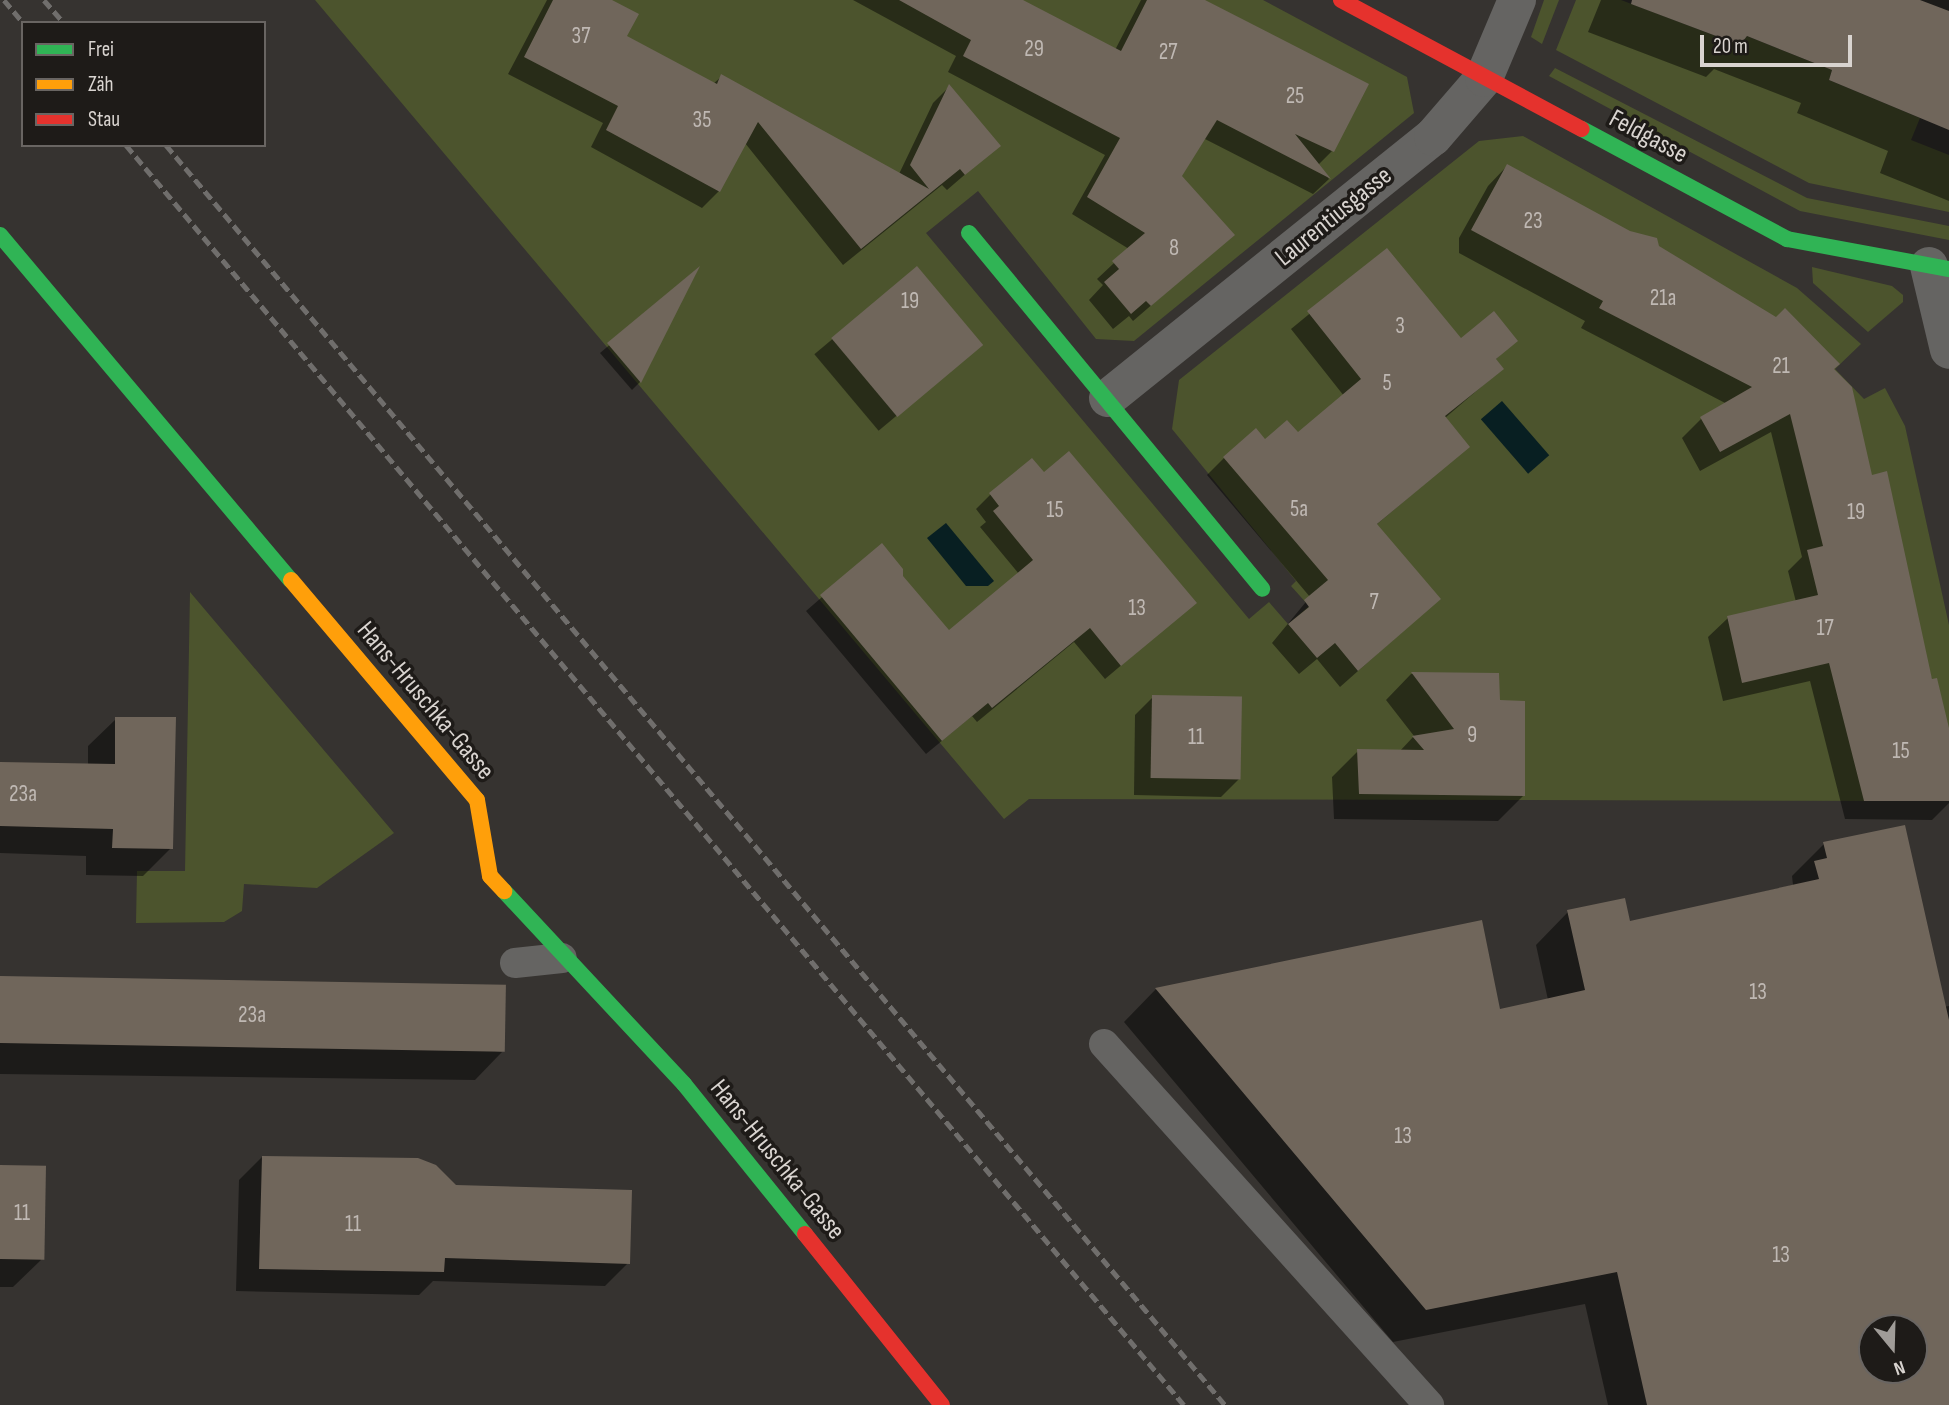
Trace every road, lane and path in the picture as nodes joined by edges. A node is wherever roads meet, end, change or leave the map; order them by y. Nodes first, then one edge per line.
1 (1341, 0) edge
2 (1517, 0) edge
3 (1484, 78) junction
4 (968, 233) dead end
5 (0, 234) edge
6 (1939, 267) edge
7 (1949, 350) edge
8 (1108, 398) junction
9 (1262, 589) dead end
10 (562, 958) junction
11 (515, 963) dead end
12 (1104, 1044) dead end
13 (942, 1405) edge
14 (1429, 1405) edge

1 - 3 street, Feldgasse
2 - 3 street, Laurentiusgasse
3 - 6 street, Feldgasse
3 - 8 street, Laurentiusgasse
4 - 8 street
5 - 10 street, Hans-Hruschka-Gasse
6 - 7 street
8 - 9 street
10 - 11 lane
10 - 13 street, Hans-Hruschka-Gasse
12 - 14 lane

